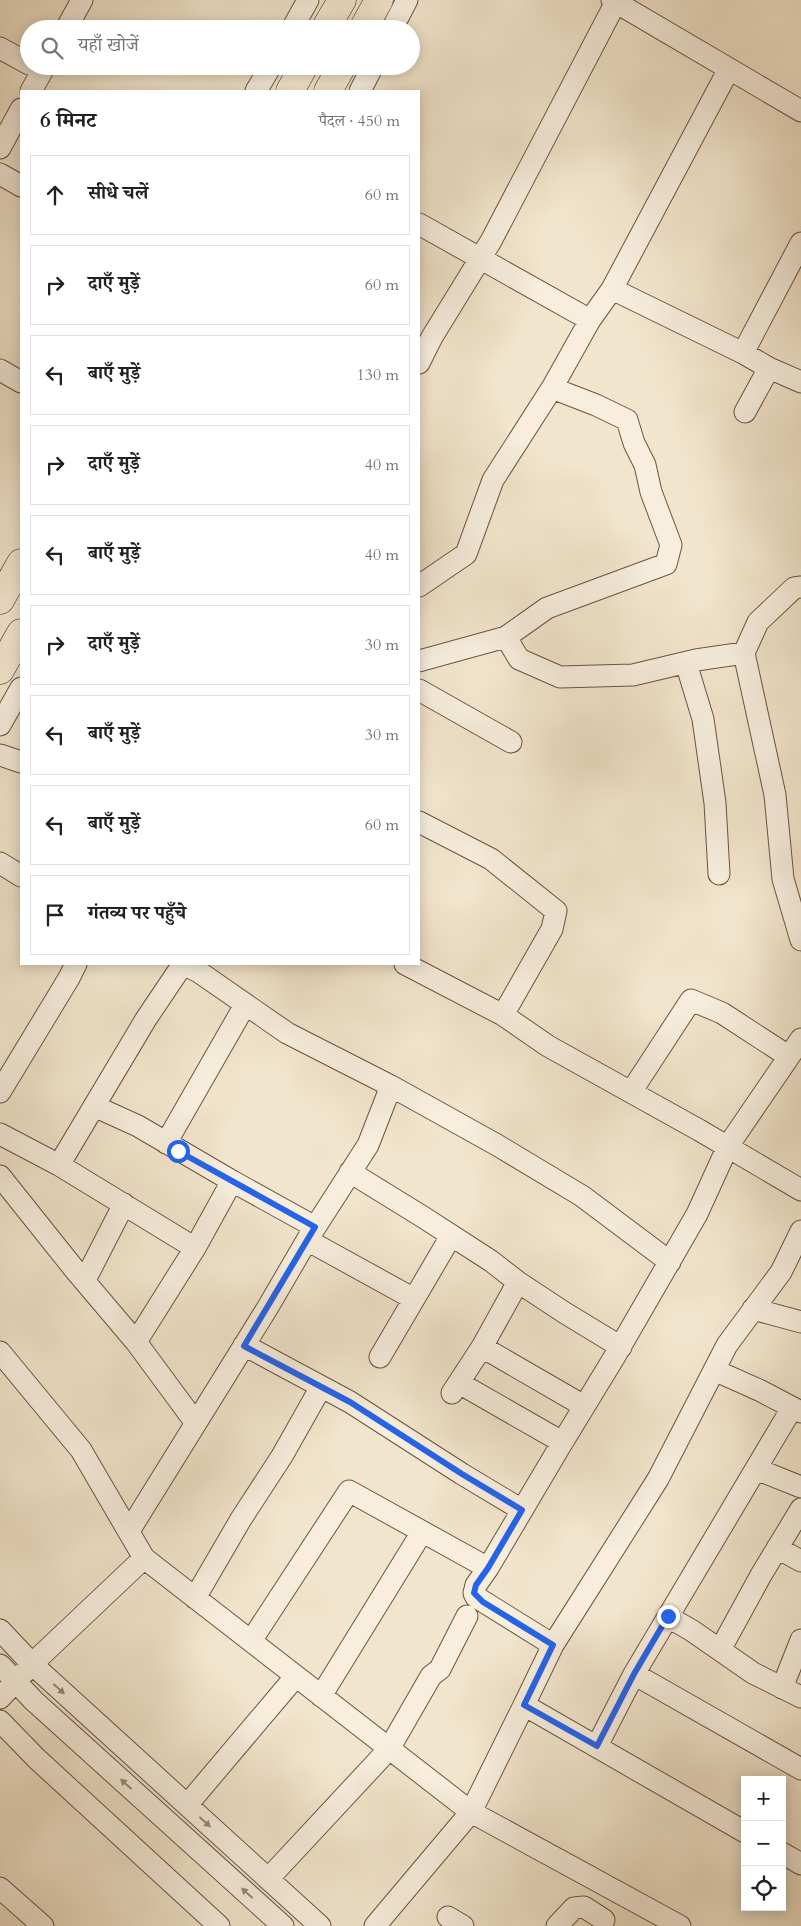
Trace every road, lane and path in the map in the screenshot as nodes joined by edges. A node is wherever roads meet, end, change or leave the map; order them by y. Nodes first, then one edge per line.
1 (82, 0) edge
2 (308, 0) edge
3 (342, 0) edge
4 (379, 0) edge
5 (407, 0) edge
6 (615, 1) edge
7 (71, 20) edge
8 (297, 20) edge
9 (331, 20) edge
10 (368, 20) edge
11 (397, 20) edge
12 (0, 48) edge
13 (20, 58) edge
14 (729, 69) junction
15 (35, 75) edge
16 (265, 75) edge
17 (299, 75) edge
18 (337, 75) edge
19 (368, 75) edge
20 (31, 90) edge
21 (257, 90) edge
22 (291, 90) edge
23 (329, 90) edge
24 (361, 90) edge
25 (20, 111) edge
26 (801, 111) edge
27 (0, 148) edge
28 (0, 174) edge
29 (20, 185) edge
30 (420, 225) edge
31 (801, 243) edge
32 (480, 259) junction
33 (612, 289) junction
34 (590, 320) junction
35 (743, 354) junction
36 (420, 361) edge
37 (769, 368) junction
38 (0, 370) edge
39 (20, 381) edge
40 (801, 382) edge
41 (552, 388) junction
42 (745, 412) dead end
43 (20, 565) edge
44 (420, 585) edge
45 (801, 587) edge
46 (0, 600) edge
47 (20, 635) edge
48 (506, 637) junction
49 (744, 653) junction
50 (420, 661) edge
51 (686, 663) junction
52 (0, 670) edge
53 (20, 690) edge
54 (420, 691) edge
55 (0, 725) edge
56 (511, 742) dead end
57 (0, 756) edge
58 (20, 762) edge
59 (420, 823) edge
60 (0, 863) edge
61 (719, 874) dead end
62 (20, 875) edge
63 (801, 940) edge
64 (76, 965) edge
65 (182, 965) edge
66 (185, 965) edge
67 (408, 965) edge
68 (245, 1005) junction
69 (503, 1015) junction
70 (801, 1036) edge
71 (788, 1056) junction
72 (391, 1086) junction
73 (0, 1092) edge
74 (631, 1092) junction
75 (94, 1106) junction
76 (0, 1134) edge
77 (166, 1143) junction
78 (728, 1146) junction
79 (59, 1165) junction
80 (350, 1172) junction
81 (0, 1176) edge
82 (232, 1181) junction
83 (801, 1190) edge
84 (124, 1204) junction
85 (801, 1231) edge
86 (311, 1233) junction
87 (451, 1236) junction
88 (195, 1248) junction
89 (670, 1262) junction
90 (85, 1280) junction
91 (518, 1282) junction
92 (414, 1299) junction
93 (753, 1309) junction
94 (801, 1322) edge
95 (136, 1342) junction
96 (244, 1346) junction
97 (482, 1347) junction
98 (621, 1347) junction
99 (0, 1352) edge
100 (380, 1357) dead end
101 (714, 1370) junction
102 (321, 1388) junction
103 (584, 1406) junction
104 (796, 1410) edge
105 (195, 1422) junction
106 (562, 1442) junction
107 (756, 1469) junction
108 (801, 1487) edge
109 (801, 1509) edge
110 (522, 1510) junction
111 (129, 1531) junction
112 (422, 1532) junction
113 (777, 1548) junction
114 (144, 1558) junction
115 (801, 1561) edge
116 (488, 1568) junction
117 (195, 1598) junction
118 (466, 1616) dead end
119 (668, 1616) junction
120 (0, 1630) edge
121 (801, 1640) edge
122 (251, 1641) junction
123 (553, 1645) junction
124 (720, 1650) junction
125 (32, 1664) junction
126 (0, 1665) edge
127 (634, 1674) junction
128 (296, 1676) junction
129 (16, 1682) junction
130 (782, 1688) junction
131 (321, 1696) junction
132 (801, 1697) edge
133 (0, 1698) edge
134 (524, 1705) junction
135 (0, 1721) edge
136 (597, 1746) junction
137 (389, 1749) junction
138 (801, 1769) edge
139 (187, 1805) junction
140 (471, 1812) junction
141 (741, 1830) edge
142 (786, 1855) edge
143 (801, 1864) edge
144 (268, 1878) junction
145 (0, 1888) edge
146 (624, 1896) junction
147 (601, 1923) edge
148 (43, 1926) edge
149 (219, 1926) edge
150 (283, 1926) edge
151 (320, 1926) edge
152 (375, 1926) edge
153 (557, 1926) edge
154 (680, 1926) edge

1 - 7 street
2 - 8 street
3 - 9 highway
4 - 10 highway
5 - 11 street
6 - 14 street
6 - 32 street
12 - 13 street
14 - 26 street
14 - 33 street
15 - 20 street
16 - 21 street
17 - 22 highway
18 - 23 highway
19 - 24 street
25 - 27 street
28 - 29 street
30 - 32 street
31 - 35 street
32 - 34 street
32 - 36 street
33 - 34 street
33 - 35 street
34 - 41 street
35 - 37 street
37 - 40 street
37 - 42 street
38 - 39 street
41 - 44 street
41 - 48 street
43 - 46 highway
45 - 49 street
47 - 52 highway
48 - 50 street
48 - 51 street
49 - 51 street
49 - 63 street
51 - 61 street
53 - 55 street
54 - 56 street
57 - 58 street
59 - 69 street
60 - 62 street
64 - 73 street
65 - 75 street
66 - 68 street
67 - 69 street
68 - 72 street
68 - 77 street
69 - 74 street
70 - 71 street
71 - 74 street
71 - 78 street
72 - 80 street
72 - 89 street
74 - 78 street
75 - 77 street
75 - 79 street
76 - 79 street
77 - 82 street
78 - 83 street
78 - 89 street
79 - 84 street
80 - 86 street
80 - 87 street
81 - 90 street
82 - 86 street
82 - 88 street
84 - 88 street
84 - 90 street
85 - 93 street
86 - 92 street
86 - 96 street
87 - 91 street
87 - 92 street
88 - 95 street
89 - 98 street
90 - 95 street
91 - 97 street
91 - 98 street
92 - 100 street
93 - 94 street
93 - 101 street
95 - 105 street
96 - 102 street
96 - 105 street
97 - 103 street
97 - 106 street
98 - 103 street
99 - 111 street
101 - 104 street
101 - 123 street
102 - 110 street
102 - 117 street
103 - 106 street
104 - 107 street
105 - 111 street
106 - 110 street
107 - 108 street
107 - 119 street
109 - 113 street
110 - 116 street
111 - 114 street
112 - 116 street
112 - 122 street
112 - 131 street
113 - 115 street
113 - 124 street
114 - 117 street
114 - 125 street
116 - 123 street
117 - 122 street
118 - 137 street
119 - 124 street
119 - 127 street
120 - 125 street
121 - 130 street
122 - 128 street
123 - 134 street
124 - 130 street
125 - 129 street
125 -> 139 street
126 - 129 street
127 - 136 street
127 - 138 street
128 - 131 street
128 - 139 street
129 - 133 street
150 -> 129 street
130 - 132 street
131 - 137 street
134 - 136 street
134 - 140 street
135 - 149 street
136 - 141 street
137 - 140 street
137 - 144 street
139 -> 144 street
140 - 146 street
140 - 152 street
142 - 143 street
144 - 151 street
145 - 148 street
146 - 147 street
146 - 154 street
147 - 153 street

